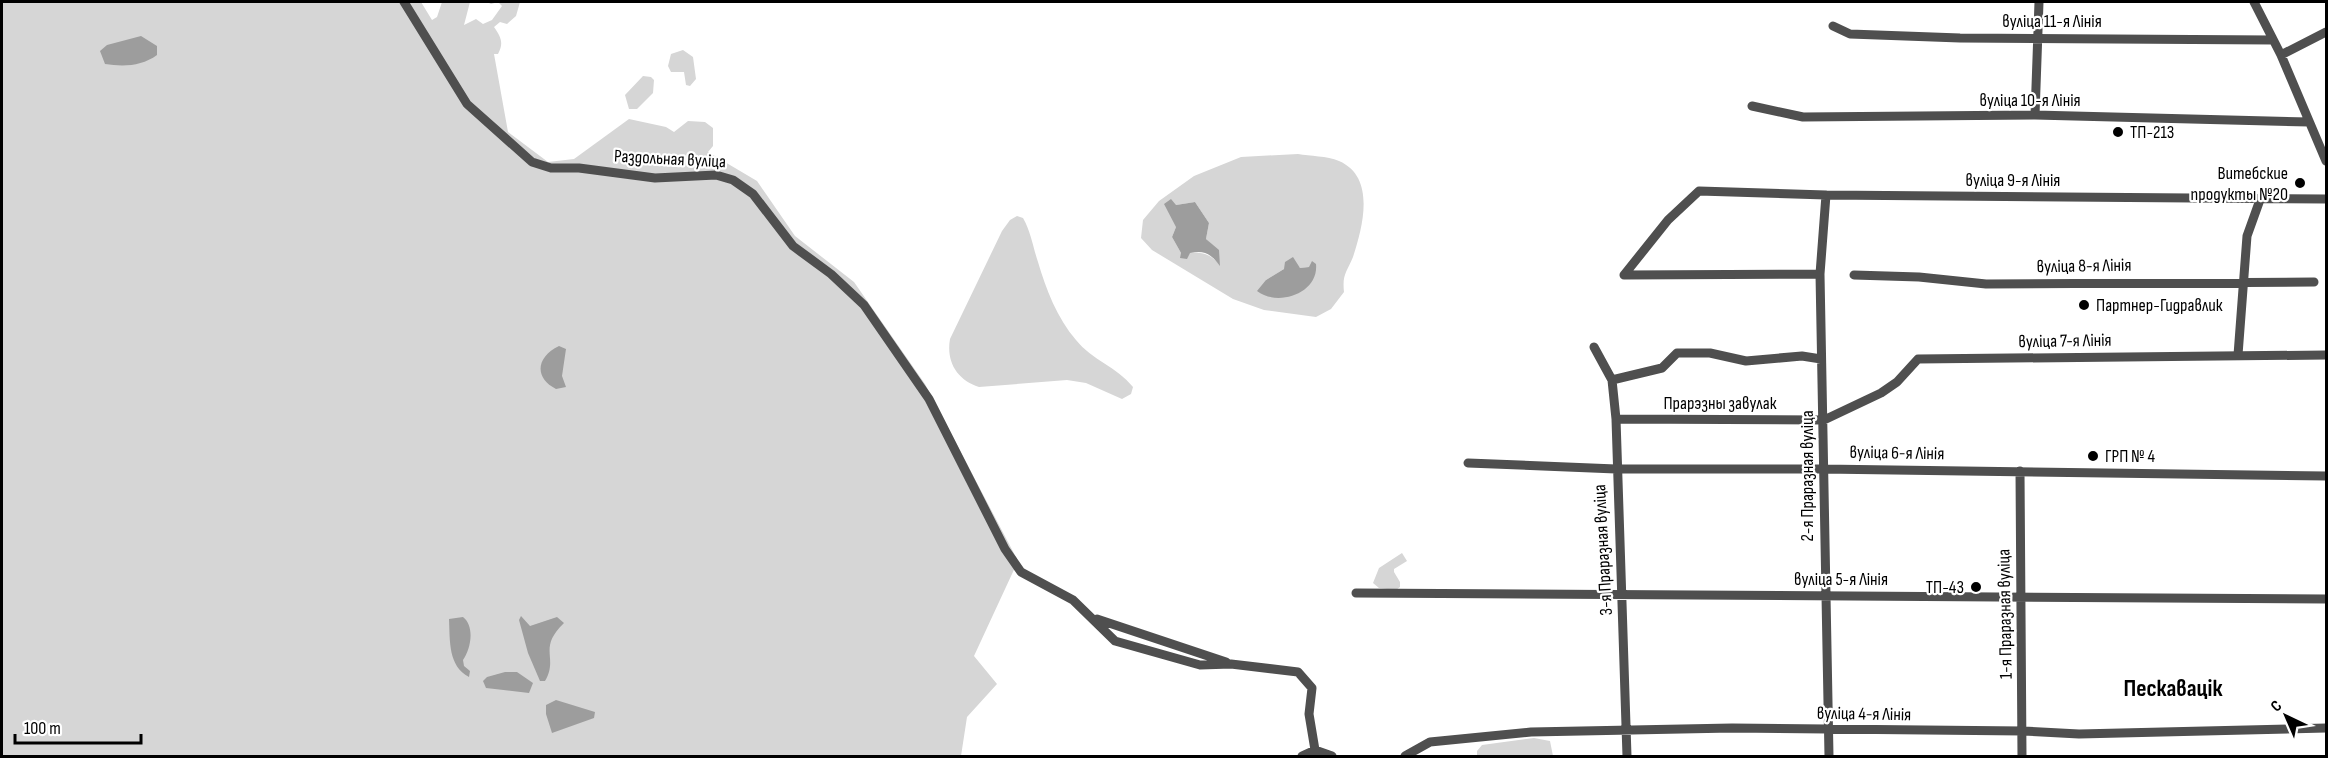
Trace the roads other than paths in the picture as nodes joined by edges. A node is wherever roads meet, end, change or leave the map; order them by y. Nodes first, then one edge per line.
1 (404, 2) edge
2 (2039, 2) edge
3 (2254, 2) edge
4 (1833, 26) dead end
5 (2326, 32) edge
6 (2038, 37) junction
7 (2273, 40) junction
8 (2281, 55) junction
9 (1752, 106) dead end
10 (2035, 116) junction
11 (2309, 122) junction
12 (2326, 161) edge
13 (1826, 195) junction
14 (2261, 197) junction
15 (2326, 200) edge
16 (1820, 274) junction
17 (1854, 275) dead end
18 (2244, 280) junction
19 (2314, 282) dead end
20 (1594, 347) dead end
21 (2238, 355) junction
22 (2326, 355) edge
23 (1821, 359) junction
24 (1612, 380) junction
25 (1616, 419) junction
26 (1824, 420) junction
27 (1468, 463) dead end
28 (1616, 469) junction
29 (1823, 469) junction
30 (2020, 471) junction
31 (2326, 476) edge
32 (1356, 593) dead end
33 (1622, 594) junction
34 (1824, 596) junction
35 (2021, 597) junction
36 (2326, 599) edge
37 (1095, 619) junction
38 (1232, 664) junction
39 (2326, 728) edge
40 (1625, 729) junction
41 (1828, 731) junction
42 (2023, 731) junction
43 (1315, 750) junction
44 (1302, 756) edge
45 (1332, 756) edge
46 (1405, 756) edge
47 (1627, 756) edge
48 (1829, 756) edge
49 (2022, 756) edge

1 - 37 street, Раздольная вуліца
2 - 6 street
3 - 7 street
4 - 6 street, вуліца 11-я Лінія
5 - 8 street
6 - 7 street, вуліца 11-я Лінія
6 - 10 street
7 - 8 street
8 - 11 street
9 - 10 street, вуліца 10-я Лінія
10 - 11 street, вуліца 10-я Лінія
11 - 12 street
13 - 14 street, вуліца 9-я Лінія
13 - 16 street, 2-я Праразная вуліца
13 - 16 street, вуліца 9-я Лінія
14 - 15 street, вуліца 9-я Лінія
14 - 18 street
16 - 23 street, 2-я Праразная вуліца
17 - 18 street, вуліца 8-я Лінія
18 - 19 street, вуліца 8-я Лінія
18 - 21 street
20 - 24 street, 3-я Праразная вуліца
21 - 22 street, вуліца 7-я Лінія
21 - 26 street, вуліца 7-я Лінія
23 - 24 street
23 - 26 street, 2-я Праразная вуліца
24 - 25 street, 3-я Праразная вуліца
25 - 26 street, Прарэзны завулак
25 - 28 street, 3-я Праразная вуліца
26 - 29 street, 2-я Праразная вуліца
27 - 28 street, вуліца 6-я Лінія
28 - 29 street, вуліца 6-я Лінія
28 - 33 street, 3-я Праразная вуліца
29 - 30 street, вуліца 6-я Лінія
29 - 34 street, 2-я Праразная вуліца
30 - 31 street, вуліца 6-я Лінія
30 - 35 street, 1-я Праразная вуліца
32 - 33 street, вуліца 5-я Лінія
33 - 34 street, вуліца 5-я Лінія
33 - 40 street, 3-я Праразная вуліца
34 - 35 street, вуліца 5-я Лінія
34 - 41 street, 2-я Праразная вуліца
35 - 36 street, вуліца 5-я Лінія
35 - 42 street, 1-я Праразная вуліца
37 - 38 street
37 - 38 street, Раздольная вуліца
38 - 43 street
39 - 42 street, вуліца 4-я Лінія
40 - 41 street, вуліца 4-я Лінія
40 - 46 street, вуліца 4-я Лінія
40 - 47 street, 3-я Праразная вуліца
41 - 42 street, вуліца 4-я Лінія
41 - 48 street, 2-я Праразная вуліца
42 - 49 street, 1-я Праразная вуліца
43 - 44 street
43 - 45 street

